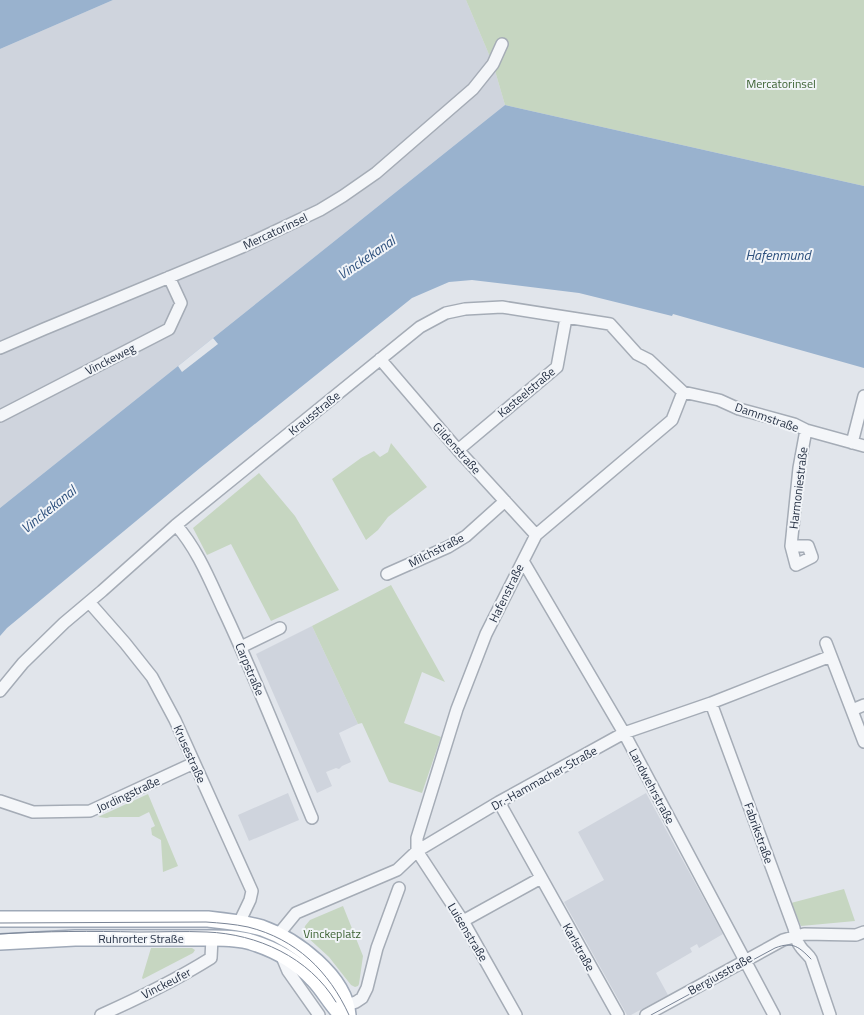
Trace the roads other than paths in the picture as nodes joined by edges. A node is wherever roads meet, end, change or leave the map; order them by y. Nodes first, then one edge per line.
1 (502, 44) dead end
2 (169, 277) junction
3 (566, 318) junction
4 (0, 348) edge
5 (380, 359) junction
6 (674, 384) joint
7 (683, 392) junction
8 (864, 396) edge
9 (0, 416) edge
10 (806, 430) junction
11 (852, 443) junction
12 (864, 446) edge
13 (458, 450) junction
14 (505, 501) junction
15 (176, 525) junction
16 (536, 535) junction
17 (791, 546) dead end
18 (523, 561) junction
19 (387, 574) dead end
20 (89, 602) junction
21 (280, 628) dead end
22 (826, 644) dead end
23 (241, 646) junction
24 (831, 656) junction
25 (0, 691) edge
26 (711, 703) junction
27 (864, 705) edge
28 (852, 710) junction
29 (624, 733) junction
30 (864, 742) edge
31 (194, 763) junction
32 (0, 801) edge
33 (499, 802) junction
34 (312, 818) dead end
35 (417, 851) junction
36 (541, 878) junction
37 (398, 888) dead end
38 (0, 919) edge
39 (463, 921) junction
40 (239, 923) junction
41 (864, 932) edge
42 (822, 934) junction
43 (278, 935) junction
44 (796, 936) junction
45 (212, 938) junction
46 (250, 941) junction
47 (0, 942) edge
48 (280, 954) junction
49 (810, 956) junction
50 (745, 961) junction
51 (346, 1012) edge
52 (101, 1015) edge
53 (319, 1015) edge
54 (516, 1015) edge
55 (618, 1015) edge
56 (646, 1015) edge
57 (774, 1015) edge
58 (830, 1015) edge

1 - 2 street, Mercatorinsel
2 - 4 street, Mercatorinsel
2 - 9 street, Vinckeweg
3 - 5 street, Krausstraße
3 - 6 street, Krausstraße
3 - 13 street, Kasteelstraße
5 - 13 street, Gildenstraße
5 - 15 street, Krausstraße
6 - 7 street, Dammstraße
7 - 10 street, Dammstraße
7 - 16 street, Hafenstraße
8 - 11 street
10 - 11 street, Dammstraße
10 - 17 street, Harmoniestraße
11 - 12 street, Dammstraße
13 - 14 street, Gildenstraße
14 - 16 street, Gildenstraße
14 - 19 street, Milchstraße
15 - 20 street, Krausstraße
15 - 23 street, Carpstraße
16 - 18 street, Hafenstraße
18 - 29 street, Landwehrstraße
18 - 35 street, Hafenstraße
20 - 25 street, Krausstraße
20 - 31 street, Krusestraße
21 - 23 street
22 - 24 street
23 - 34 street, Carpstraße
24 - 26 street, Dr.-Hammacher-Straße
24 - 28 street
26 - 29 street, Dr.-Hammacher-Straße
26 - 44 street, Fabrikstraße
27 - 28 street
28 - 30 street
29 - 33 street, Dr.-Hammacher-Straße
29 - 50 street, Landwehrstraße
31 - 32 street, Jordingstraße
31 - 40 street, Krusestraße
33 - 35 street, Dr.-Hammacher-Straße
33 - 36 street, Karlstraße
35 - 39 street, Luisenstraße
35 - 43 street, Dr.-Hammacher-Straße
36 - 39 street
36 - 55 street, Karlstraße
37 - 51 street
38 - 40 main road, Ruhrorter Straße
39 - 54 street, Luisenstraße
40 - 43 main road, Ruhrorter Straße
41 - 42 street, Bergiusstraße
42 - 44 street, Bergiusstraße
42 - 49 street
43 - 46 street
43 - 48 street
43 - 51 main road
44 - 49 street, Fabrikstraße
44 - 50 street, Bergiusstraße
45 - 46 main road, Ruhrorter Straße
45 - 47 main road, Ruhrorter Straße
45 - 52 street, Vinckeufer
46 - 48 main road, Ruhrorter Straße
48 - 51 main road
48 - 53 street
49 - 58 street, Fabrikstraße
50 - 56 street, Bergiusstraße
50 - 57 street, Landwehrstraße

